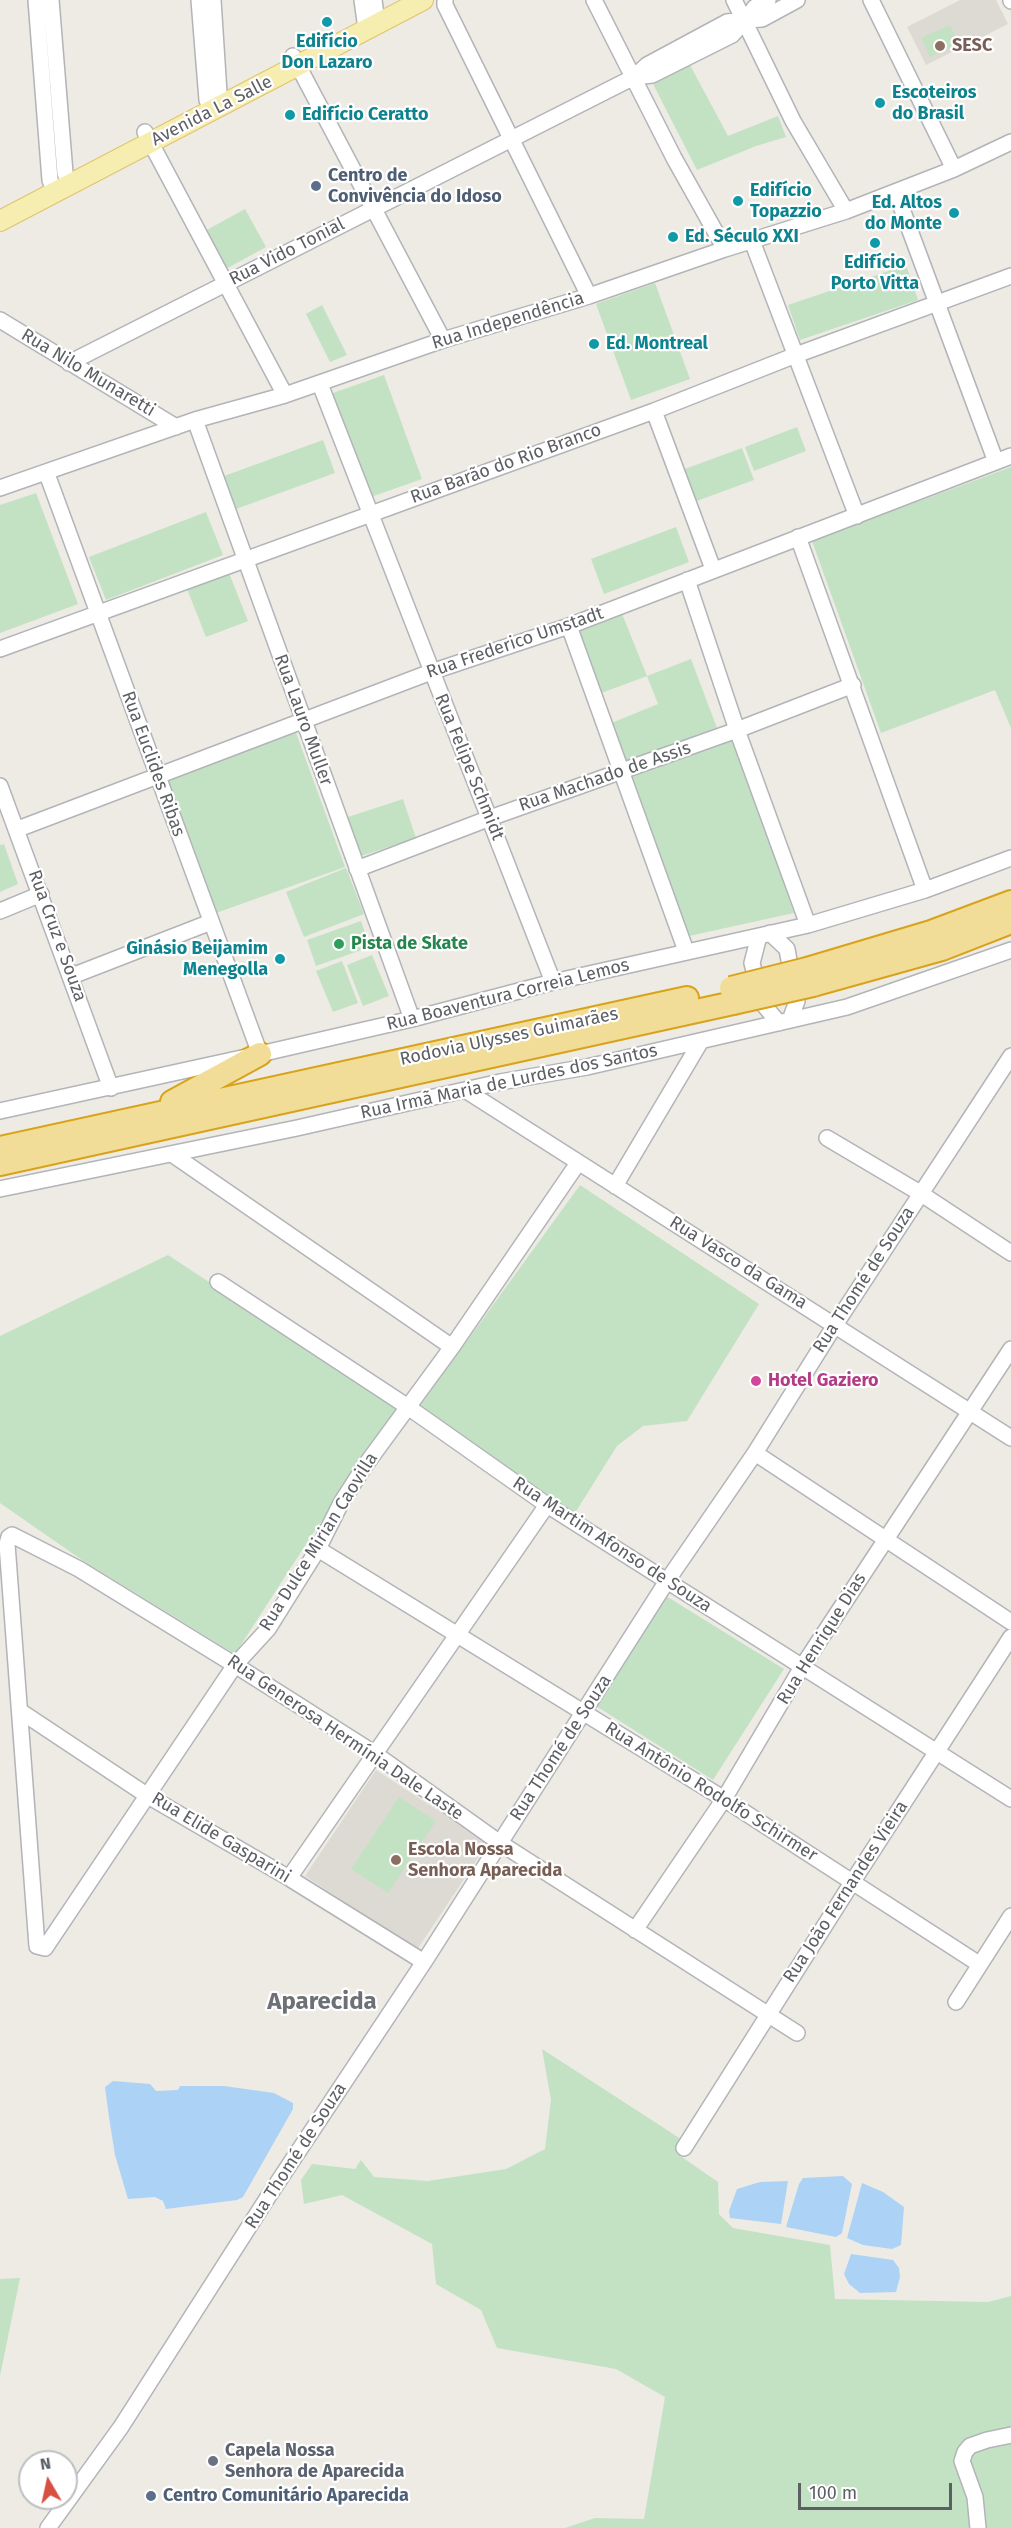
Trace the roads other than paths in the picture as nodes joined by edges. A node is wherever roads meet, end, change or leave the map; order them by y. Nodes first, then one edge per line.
1 (36, 0) edge
2 (51, 0) edge
3 (398, 0) edge
4 (423, 0) edge
5 (445, 0) edge
6 (594, 0) edge
7 (734, 0) edge
8 (768, 0) edge
9 (797, 0) edge
10 (871, 0) edge
11 (206, 3) edge
12 (370, 14) edge
13 (745, 20) junction
14 (45, 24) junction
15 (296, 62) junction
16 (634, 77) junction
17 (215, 102) junction
18 (148, 137) junction
19 (511, 139) junction
20 (1011, 142) edge
21 (954, 169) junction
22 (60, 183) junction
23 (896, 193) junction
24 (0, 207) edge
25 (374, 208) junction
26 (846, 211) junction
27 (0, 221) edge
28 (752, 241) junction
29 (725, 249) junction
30 (1011, 276) edge
31 (224, 283) junction
32 (589, 296) junction
33 (936, 303) junction
34 (0, 320) edge
35 (443, 340) junction
36 (796, 355) junction
37 (69, 363) junction
38 (320, 384) junction
39 (285, 395) junction
40 (654, 411) junction
41 (195, 420) junction
42 (176, 427) junction
43 (1011, 456) edge
44 (996, 462) junction
45 (47, 474) junction
46 (0, 488) edge
47 (369, 513) junction
48 (857, 516) junction
49 (798, 537) junction
50 (245, 560) junction
51 (713, 569) junction
52 (687, 580) junction
53 (99, 614) junction
54 (569, 626) junction
55 (0, 648) edge
56 (431, 672) junction
57 (853, 685) junction
58 (303, 720) junction
59 (736, 730) junction
60 (622, 771) junction
61 (157, 775) junction
62 (0, 786) edge
63 (490, 818) junction
64 (18, 829) junction
65 (1011, 858) edge
66 (357, 869) junction
67 (925, 890) junction
68 (41, 894) junction
69 (1011, 902) edge
70 (0, 911) edge
71 (212, 922) junction
72 (1011, 922) edge
73 (801, 927) junction
74 (765, 935) junction
75 (728, 943) junction
76 (787, 949) junction
77 (1011, 950) edge
78 (686, 951) junction
79 (752, 963) junction
80 (72, 976) junction
81 (810, 977) junction
82 (553, 982) junction
83 (732, 996) junction
84 (797, 1001) junction
85 (762, 1003) junction
86 (816, 1015) junction
87 (412, 1019) junction
88 (784, 1022) junction
89 (750, 1030) junction
90 (702, 1041) junction
91 (260, 1054) junction
92 (1011, 1056) edge
93 (111, 1088) junction
94 (465, 1090) junction
95 (0, 1111) edge
96 (150, 1115) junction
97 (828, 1138) dead end
98 (0, 1148) edge
99 (172, 1154) junction
100 (578, 1163) junction
101 (0, 1164) edge
102 (615, 1186) junction
103 (0, 1189) edge
104 (920, 1193) junction
105 (1011, 1253) edge
106 (218, 1282) dead end
107 (835, 1325) junction
108 (452, 1347) junction
109 (1011, 1349) edge
110 (408, 1407) junction
111 (969, 1412) junction
112 (1011, 1438) edge
113 (755, 1454) junction
114 (547, 1505) junction
115 (884, 1540) junction
116 (318, 1548) junction
117 (667, 1581) junction
118 (1011, 1622) edge
119 (459, 1634) junction
120 (1011, 1637) edge
121 (235, 1665) junction
122 (802, 1666) junction
123 (20, 1711) junction
124 (583, 1713) junction
125 (937, 1753) junction
126 (374, 1754) junction
127 (148, 1796) junction
128 (724, 1799) junction
129 (1011, 1799) edge
130 (500, 1843) junction
131 (289, 1878) junction
132 (853, 1881) junction
133 (1011, 1916) edge
134 (635, 1930) junction
135 (424, 1962) junction
136 (979, 1964) junction
137 (956, 2002) dead end
138 (769, 2013) junction
139 (796, 2033) dead end
140 (684, 2148) dead end
141 (1011, 2435) edge
142 (48, 2528) edge
143 (978, 2528) edge

1 - 14 street
2 - 14 street
3 - 12 main road, Avenida La Salle
4 - 12 main road, Avenida La Salle
5 - 19 street
6 - 16 street
7 - 13 street
8 - 13 street, Rua Vido Tonial
9 - 13 street, Rua Vido Tonial
10 - 21 street
11 - 17 street
12 - 15 main road, Avenida La Salle
13 - 16 street, Rua Vido Tonial
13 - 26 street
14 - 22 street
15 - 17 main road, Avenida La Salle
15 - 25 street
16 - 19 street, Rua Vido Tonial
16 - 29 street
17 - 18 main road, Avenida La Salle
18 - 22 main road, Avenida La Salle
18 - 31 street
19 - 25 street, Rua Vido Tonial
19 - 32 street
20 - 21 street, Rua Independência
21 - 23 street, Rua Independência
22 - 24 main road, Avenida La Salle
22 - 27 main road, Avenida La Salle
23 - 26 street, Rua Independência
23 - 33 street
25 - 31 street, Rua Vido Tonial
25 - 35 street
26 - 28 street, Rua Independência
28 - 29 street, Rua Independência
28 - 36 street
29 - 32 street, Rua Independência
30 - 33 street, Rua Barão do Rio Branco
31 - 37 street, Rua Vido Tonial
31 - 39 street
32 - 35 street, Rua Independência
33 - 36 street, Rua Barão do Rio Branco
33 - 44 street
34 - 37 street, Rua Nilo Munaretti
35 - 38 street, Rua Independência
36 - 40 street, Rua Barão do Rio Branco
36 - 48 street
37 - 42 street, Rua Nilo Munaretti
38 - 39 street, Rua Independência
38 - 47 street, Rua Felipe Schmidt
39 - 41 street, Rua Independência
40 - 47 street, Rua Barão do Rio Branco
40 - 51 street
41 - 42 street, Rua Independência
41 - 50 street, Rua Lauro Muller
42 - 45 street, Rua Independência
43 - 44 street, Rua Frederico Umstadt
44 - 48 street, Rua Frederico Umstadt
45 - 46 street, Rua Independência
45 - 53 street, Rua Euclides Ribas
47 - 50 street, Rua Barão do Rio Branco
47 - 56 street, Rua Felipe Schmidt
48 - 49 street, Rua Frederico Umstadt
49 - 51 street, Rua Frederico Umstadt
49 - 57 street
50 - 53 street, Rua Barão do Rio Branco
50 - 58 street, Rua Lauro Muller
51 - 52 street, Rua Frederico Umstadt
52 - 54 street, Rua Frederico Umstadt
52 - 59 street
53 - 55 street, Rua Barão do Rio Branco
53 - 61 street, Rua Euclides Ribas
54 - 56 street, Rua Frederico Umstadt
54 - 60 street
56 - 58 street, Rua Frederico Umstadt
56 - 63 street, Rua Felipe Schmidt
57 - 59 street, Rua Machado de Assis
57 - 67 street
58 - 61 street, Rua Frederico Umstadt
58 - 66 street, Rua Lauro Muller
59 - 60 street, Rua Machado de Assis
59 - 73 street
60 - 63 street, Rua Machado de Assis
60 - 78 street
61 - 64 street, Rua Frederico Umstadt
61 - 71 street, Rua Euclides Ribas
62 - 64 street, Rua Cruz e Souza
63 - 66 street, Rua Machado de Assis
63 - 82 street, Rua Felipe Schmidt
64 - 68 street, Rua Cruz e Souza
65 - 67 street, Rua Boaventura Correia Lemos
66 - 87 street, Rua Lauro Muller
67 - 73 street, Rua Boaventura Correia Lemos
68 - 70 street
68 - 80 street, Rua Cruz e Souza
69 - 81 highway, Rodovia Ulysses Guimarães
71 - 80 street
71 - 91 street, Rua Euclides Ribas
72 - 81 highway, Rodovia Ulysses Guimarães
73 - 74 street, Rua Boaventura Correia Lemos
73 - 76 street
74 - 75 street, Rua Boaventura Correia Lemos
74 - 76 street
74 - 79 street
75 - 78 street, Rua Boaventura Correia Lemos
75 - 79 street
76 - 84 street
77 - 86 street, Rua Irmã Maria de Lurdes dos Santos
78 - 82 street, Rua Boaventura Correia Lemos
79 - 85 street
80 - 93 street, Rua Cruz e Souza
81 - 83 highway, Rodovia Ulysses Guimarães, bridge
82 - 87 street, Rua Boaventura Correia Lemos
83 - 96 highway, Rodovia Ulysses Guimarães
83 - 101 highway, Rodovia Ulysses Guimarães
84 - 86 street
84 - 88 street
85 - 88 street
85 - 89 street
86 - 88 street, Rua Irmã Maria de Lurdes dos Santos
87 - 91 street, Rua Boaventura Correia Lemos
88 - 89 street, Rua Irmã Maria de Lurdes dos Santos
89 - 90 street, Rua Irmã Maria de Lurdes dos Santos
90 - 94 street, Rua Irmã Maria de Lurdes dos Santos
90 - 102 street
91 - 93 street, Rua Boaventura Correia Lemos
91 - 96 highway
92 - 104 street, Rua Thomé de Souza
93 - 95 street, Rua Boaventura Correia Lemos
94 - 99 street, Rua Irmã Maria de Lurdes dos Santos
94 - 100 street, Rua Vasco da Gama
96 - 98 highway, Rodovia Ulysses Guimarães
97 - 104 street
99 - 103 street, Rua Irmã Maria de Lurdes dos Santos
99 - 108 street
100 - 102 street, Rua Vasco da Gama
100 - 108 street, Rua Dulce Mirian Caovilla
102 - 107 street, Rua Vasco da Gama
104 - 105 street
104 - 107 street, Rua Thomé de Souza
106 - 110 street, Rua Martim Afonso de Souza
107 - 111 street, Rua Vasco da Gama
107 - 113 street, Rua Thomé de Souza
108 - 110 street, Rua Dulce Mirian Caovilla
109 - 111 street, Rua Henrique Dias
110 - 114 street, Rua Martim Afonso de Souza
110 - 116 street, Rua Dulce Mirian Caovilla
111 - 112 street, Rua Vasco da Gama
111 - 115 street, Rua Henrique Dias
113 - 115 street
113 - 117 street, Rua Thomé de Souza
114 - 117 street, Rua Martim Afonso de Souza
114 - 119 street
115 - 118 street
115 - 122 street, Rua Henrique Dias
116 - 119 street, Rua Antônio Rodolfo Schirmer
116 - 121 street, Rua Dulce Mirian Caovilla
117 - 122 street, Rua Martim Afonso de Souza
117 - 124 street, Rua Thomé de Souza
119 - 124 street, Rua Antônio Rodolfo Schirmer
119 - 126 street
120 - 125 street, Rua João Fernandes Vieira
121 - 123 street, Rua Generosa Hermínia Dale Laste
121 - 126 street, Rua Generosa Hermínia Dale Laste
121 - 127 street, Rua Dulce Mirian Caovilla
122 - 125 street, Rua Martim Afonso de Souza
122 - 128 street, Rua Henrique Dias
123 - 127 street, Rua Elide Gasparini
123 - 127 street, Rua Dulce Mirian Caovilla
124 - 128 street, Rua Antônio Rodolfo Schirmer
124 - 130 street, Rua Thomé de Souza
125 - 129 street, Rua Martim Afonso de Souza
125 - 132 street, Rua João Fernandes Vieira
126 - 130 street, Rua Generosa Hermínia Dale Laste
126 - 131 street
127 - 131 street, Rua Elide Gasparini
128 - 132 street, Rua Antônio Rodolfo Schirmer
128 - 134 street, Rua Henrique Dias
130 - 134 street, Rua Generosa Hermínia Dale Laste
130 - 135 street, Rua Thomé de Souza
131 - 135 street, Rua Elide Gasparini
132 - 136 street, Rua Antônio Rodolfo Schirmer
132 - 138 street, Rua João Fernandes Vieira
133 - 136 street
134 - 138 street, Rua Generosa Hermínia Dale Laste
135 - 142 street, Rua Thomé de Souza
136 - 137 street
138 - 139 street, Rua Generosa Hermínia Dale Laste
138 - 140 street, Rua João Fernandes Vieira
141 - 143 street

